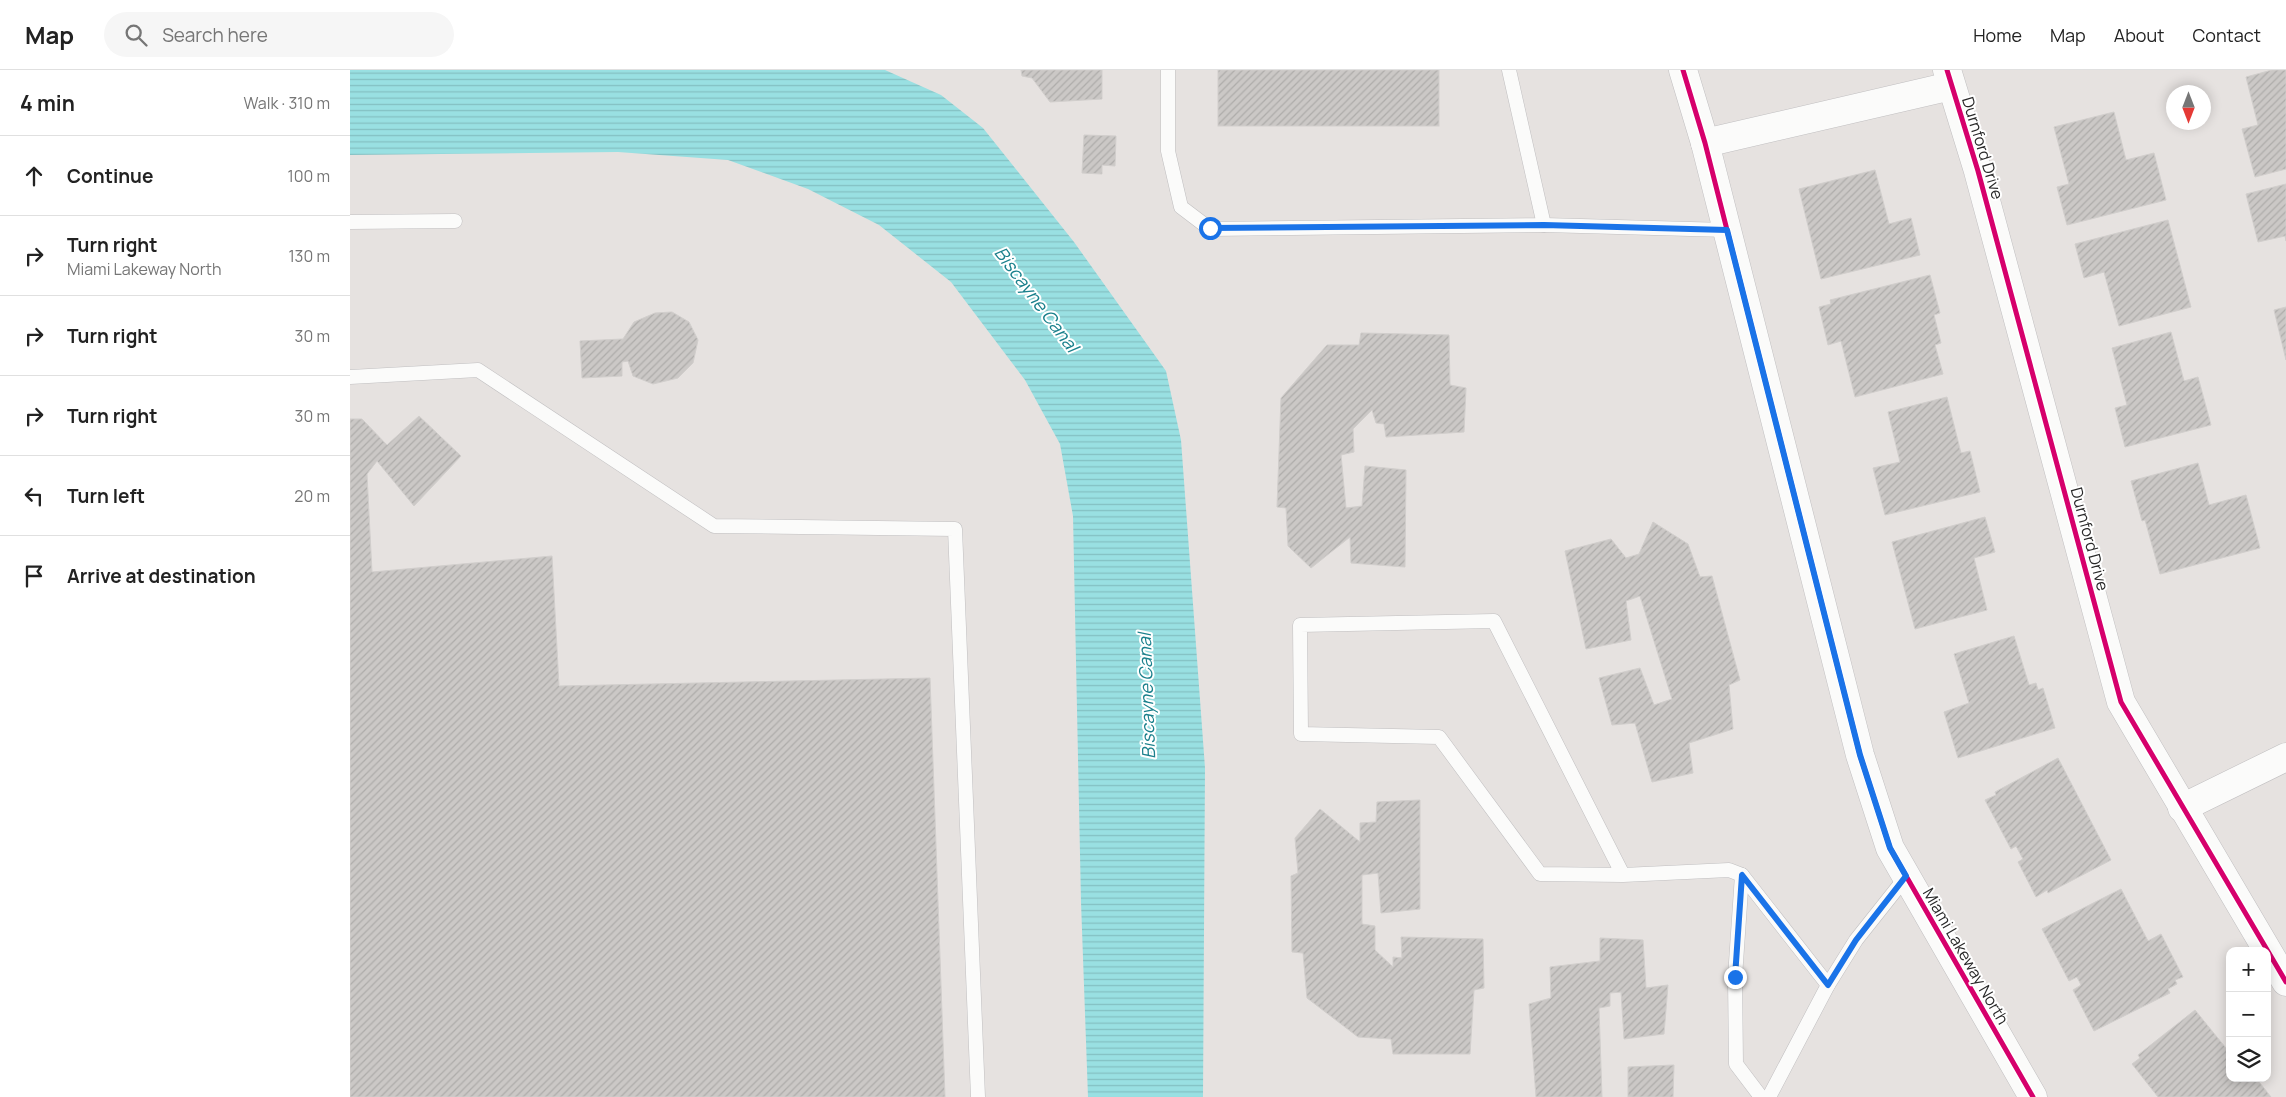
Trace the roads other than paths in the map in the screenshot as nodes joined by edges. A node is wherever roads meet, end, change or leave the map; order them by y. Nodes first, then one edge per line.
1 (1168, 70) edge
2 (1509, 70) edge
3 (1683, 70) edge
4 (1949, 78) edge
5 (1705, 143) junction
6 (455, 221) dead end
7 (350, 222) edge
8 (1544, 225) junction
9 (1727, 230) junction
10 (350, 377) edge
11 (2286, 757) edge
12 (2182, 808) junction
13 (1623, 875) junction
14 (1742, 875) junction
15 (1906, 876) junction
16 (2286, 982) edge
17 (1828, 985) junction
18 (978, 1097) edge
19 (1761, 1097) edge
20 (1769, 1097) edge
21 (2033, 1097) edge

1 - 8 lane
2 - 8 lane
3 - 5 street, Miami Lakeway North
4 - 5 street, Durnford Drive
4 - 12 street, Durnford Drive
5 - 9 street, Miami Lakeway North
6 - 7 lane
8 - 9 lane
9 - 15 street, Miami Lakeway North
10 - 18 lane
11 - 12 street
12 - 16 street, Durnford Drive
13 - 13 lane
13 - 14 lane
14 - 17 lane
14 - 19 lane
15 - 17 lane
15 - 21 street, Miami Lakeway North
17 - 20 lane

